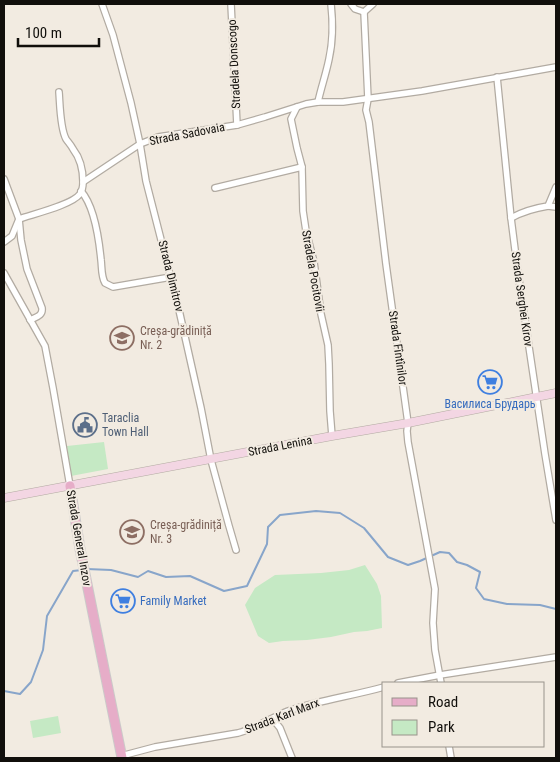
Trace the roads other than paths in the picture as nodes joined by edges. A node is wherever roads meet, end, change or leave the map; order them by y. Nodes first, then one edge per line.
1 (102, 4) edge
2 (231, 4) edge
3 (331, 4) edge
4 (351, 4) edge
5 (373, 4) edge
6 (364, 12) junction
7 (556, 67) edge
8 (497, 77) junction
9 (59, 92) dead end
10 (368, 99) junction
11 (318, 102) junction
12 (297, 107) junction
13 (237, 124) junction
14 (140, 144) junction
15 (302, 167) junction
16 (4, 179) edge
17 (83, 182) junction
18 (556, 187) edge
19 (215, 188) dead end
20 (82, 192) junction
21 (548, 206) junction
22 (556, 207) edge
23 (511, 218) junction
24 (19, 219) junction
25 (4, 242) edge
26 (4, 273) edge
27 (171, 277) junction
28 (30, 320) junction
29 (556, 393) edge
30 (536, 398) junction
31 (408, 423) junction
32 (332, 436) junction
33 (211, 460) junction
34 (70, 486) junction
35 (4, 498) edge
36 (556, 520) edge
37 (236, 550) dead end
38 (556, 657) edge
39 (440, 675) junction
40 (403, 682) edge
41 (441, 682) edge
42 (382, 687) edge
43 (268, 720) junction
44 (121, 757) edge
45 (292, 758) edge

1 - 14 street, Strada Dimitrov
2 - 13 street, Stradela Donscogo
3 - 11 street
4 - 6 street
5 - 6 street
6 - 10 street, Strada Fîntînilor
7 - 8 street, Strada Sadovaia
8 - 10 street, Strada Sadovaia
8 - 23 street, Strada Serghei Kirov
9 - 17 street
10 - 11 street, Strada Sadovaia
10 - 31 street, Strada Fîntînilor
11 - 12 street, Strada Sadovaia
12 - 13 street, Strada Sadovaia
12 - 15 street, Stradela Pocitovîi
13 - 14 street, Strada Sadovaia
14 - 17 street, Strada Sadovaia
14 - 27 street, Strada Dimitrov
15 - 19 street
15 - 32 street, Stradela Pocitovîi
16 - 24 street
17 - 20 street
18 - 21 street
20 - 24 street
20 - 27 street
21 - 22 street
21 - 23 street
23 - 30 street, Strada Serghei Kirov
24 - 25 street
24 - 28 street
26 - 28 street, Strada General Inzov
27 - 33 street, Strada Dimitrov
28 - 34 street, Strada General Inzov
29 - 30 street, Strada Lenina
30 - 31 street, Strada Lenina
30 - 36 street, Strada Serghei Kirov
31 - 32 street, Strada Lenina
31 - 39 street, Strada Fîntînilor
32 - 33 street, Strada Lenina
33 - 34 street, Strada Lenina
33 - 37 street, Strada Dimitrov
34 - 35 street, Strada Lenina
34 - 44 main road, Strada General Inzov
38 - 39 street
39 - 40 street
39 - 41 street, Strada Fîntînilor
42 - 43 street, Strada Karl Marx
43 - 44 street, Strada Karl Marx
43 - 45 street

